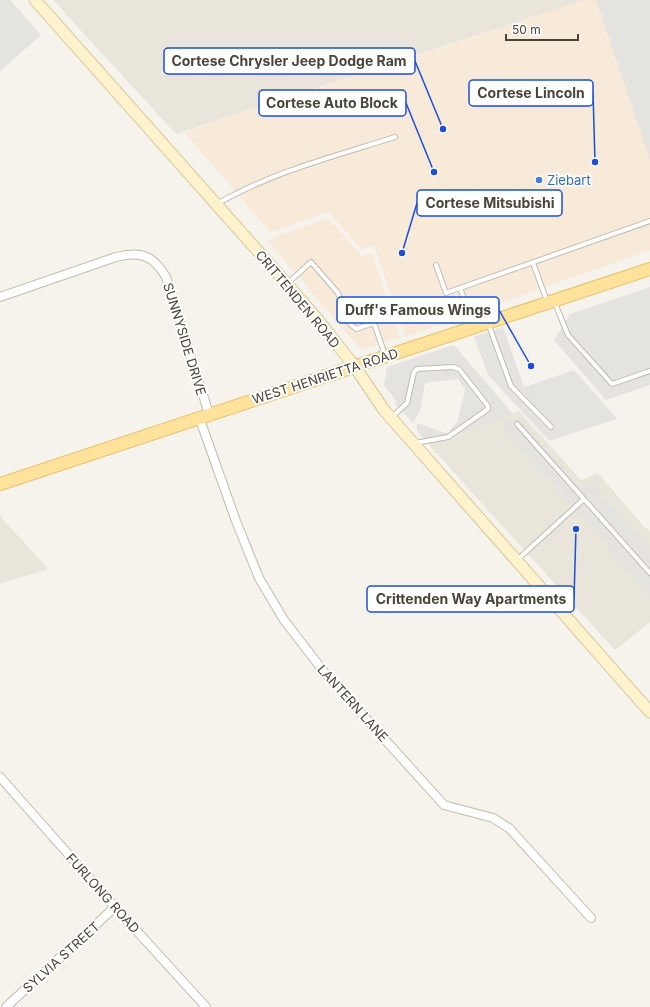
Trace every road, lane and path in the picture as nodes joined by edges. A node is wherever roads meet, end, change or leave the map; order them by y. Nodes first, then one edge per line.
1 (35, 0) edge
2 (395, 137) dead end
3 (216, 204) junction
4 (650, 221) edge
5 (533, 263) junction
6 (436, 264) dead end
7 (650, 269) edge
8 (287, 284) junction
9 (460, 288) junction
10 (0, 297) edge
11 (551, 302) junction
12 (488, 323) junction
13 (475, 327) junction
14 (386, 357) junction
15 (355, 367) junction
16 (650, 371) edge
17 (204, 416) junction
18 (391, 418) junction
19 (517, 424) dead end
20 (551, 427) dead end
21 (412, 443) junction
22 (0, 484) edge
23 (584, 499) junction
24 (516, 560) junction
25 (650, 573) edge
26 (650, 712) edge
27 (0, 777) edge
28 (115, 907) junction
29 (591, 918) dead end
30 (6, 1007) edge
31 (206, 1007) edge

1 - 3 street, CRITTENDEN ROAD
2 - 3 lane
3 - 8 street, CRITTENDEN ROAD
4 - 5 lane
5 - 9 lane
5 - 11 lane
6 - 9 lane
7 - 11 main road, WEST HENRIETTA ROAD
8 - 14 lane
8 - 15 street, CRITTENDEN ROAD
9 - 13 lane
10 - 17 street, SUNNYSIDE DRIVE
11 - 12 main road, WEST HENRIETTA ROAD
11 - 16 lane
12 - 13 main road, WEST HENRIETTA ROAD
12 - 20 lane
13 - 14 main road, WEST HENRIETTA ROAD
14 - 15 main road, WEST HENRIETTA ROAD
15 - 17 main road, WEST HENRIETTA ROAD
15 - 18 street, CRITTENDEN ROAD
17 - 22 main road, WEST HENRIETTA ROAD
17 - 29 street, LANTERN LANE
18 - 21 street, CRITTENDEN ROAD
18 - 21 lane
19 - 23 lane
21 - 24 street, CRITTENDEN ROAD
23 - 24 lane
23 - 25 lane
24 - 26 street, CRITTENDEN ROAD
27 - 28 street, FURLONG ROAD
28 - 30 street, SYLVIA STREET
28 - 31 street, FURLONG ROAD

